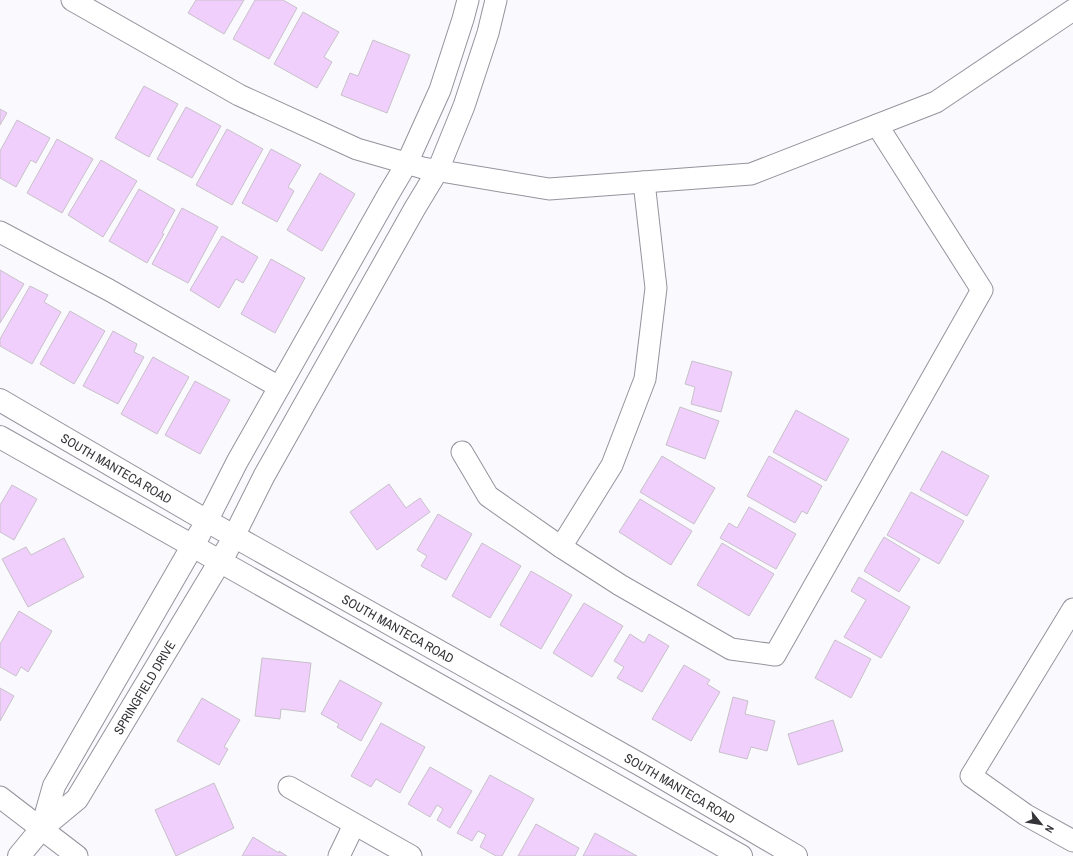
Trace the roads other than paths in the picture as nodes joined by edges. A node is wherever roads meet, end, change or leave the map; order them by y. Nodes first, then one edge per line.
1 (72, 0) edge
2 (468, 0) edge
3 (496, 0) edge
4 (1073, 10) edge
5 (877, 125) junction
6 (407, 164) junction
7 (438, 170) junction
8 (644, 182) junction
9 (0, 232) edge
10 (279, 387) junction
11 (0, 400) edge
12 (0, 437) edge
13 (462, 452) dead end
14 (207, 521) junction
15 (234, 536) junction
16 (193, 546) junction
17 (560, 546) junction
18 (220, 561) junction
19 (1073, 609) edge
20 (289, 788) dead end
21 (0, 797) edge
22 (354, 825) junction
23 (42, 828) junction
24 (1073, 841) edge
25 (19, 856) edge
26 (77, 856) edge
27 (339, 856) edge
28 (411, 856) edge
29 (740, 856) edge
30 (796, 856) edge

1 - 6 street
2 - 6 street
3 - 7 street
4 - 5 street
5 - 8 street
5 - 17 street
6 - 7 street
6 - 10 street
7 - 8 street
7 - 15 street
8 - 17 street
9 - 10 street
10 - 14 street
11 - 14 street, SOUTH MANTECA ROAD
12 - 16 street
13 - 17 street
14 - 15 street, SOUTH MANTECA ROAD
14 - 16 street, SPRINGFIELD DRIVE
15 - 18 street, SPRINGFIELD DRIVE
15 - 30 street, SOUTH MANTECA ROAD
16 - 18 street
16 - 23 street, SPRINGFIELD DRIVE
18 - 23 street, SPRINGFIELD DRIVE
18 - 29 street
19 - 24 street
20 - 22 street
21 - 23 street
22 - 27 street
22 - 28 street
23 - 25 street, SPRINGFIELD DRIVE
23 - 26 street

